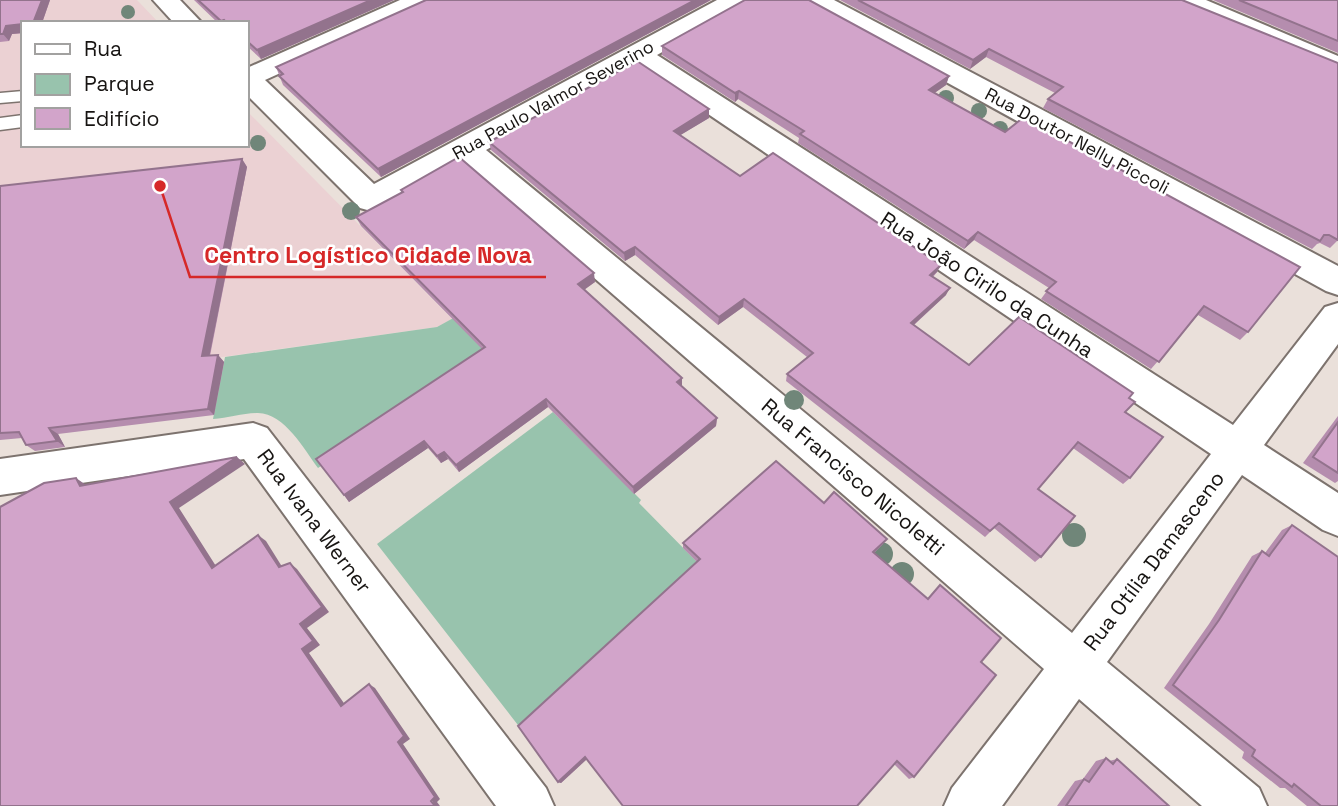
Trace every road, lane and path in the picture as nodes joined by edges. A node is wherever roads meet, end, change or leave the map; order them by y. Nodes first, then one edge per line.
1 (166, 0) edge
2 (421, 0) edge
3 (736, 0) edge
4 (815, 0) edge
5 (1184, 0) edge
6 (187, 21) edge
7 (637, 54) junction
8 (1338, 65) edge
9 (248, 79) edge
10 (248, 80) edge
11 (21, 96) edge
12 (0, 98) edge
13 (21, 121) edge
14 (0, 124) edge
15 (465, 149) junction
16 (1338, 282) edge
17 (1338, 317) edge
18 (1238, 450) junction
19 (0, 477) edge
20 (1338, 516) edge
21 (1075, 666) junction
22 (528, 806) edge
23 (970, 806) edge
24 (1241, 806) edge

1 - 6 street
2 - 9 street
3 - 7 street, Rua Paulo Valmor Severino
4 - 16 street, Rua Doutor Nelly Piccoli
5 - 8 street
7 - 15 street, Rua Paulo Valmor Severino
7 - 18 street, Rua João Cirilo da Cunha
10 - 15 street, Rua Paulo Valmor Severino
11 - 12 lane
13 - 14 lane
15 - 21 street, Rua Francisco Nicoletti
17 - 18 street, Rua Otília Damasceno
18 - 20 street, Rua João Cirilo da Cunha
18 - 21 street, Rua Otília Damasceno
19 - 22 street, Rua Ivana Werner
21 - 23 street, Rua Otília Damasceno
21 - 24 street, Rua Francisco Nicoletti

